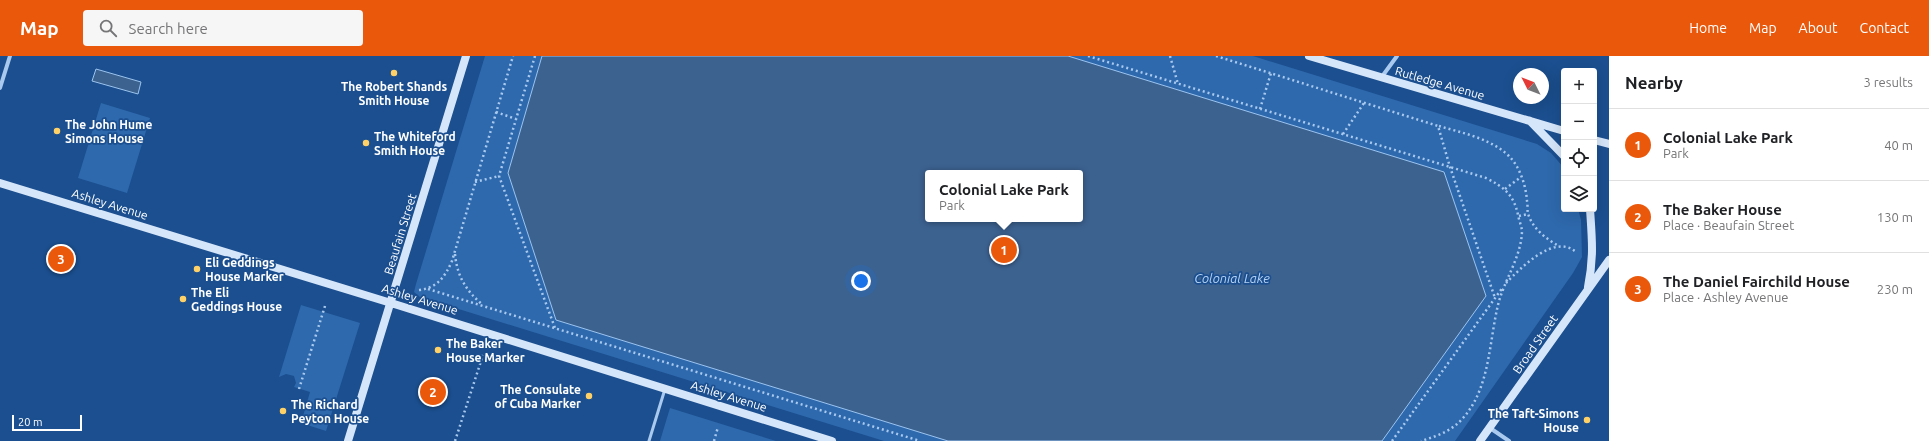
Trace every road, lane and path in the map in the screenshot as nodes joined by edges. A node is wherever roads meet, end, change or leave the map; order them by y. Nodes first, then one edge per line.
1 (10, 56) edge
2 (466, 56) edge
3 (513, 56) edge
4 (535, 56) edge
5 (1088, 56) edge
6 (1170, 56) edge
7 (1216, 56) edge
8 (1310, 56) edge
9 (1397, 56) edge
10 (1271, 73) junction
11 (1381, 78) junction
12 (1178, 84) junction
13 (0, 88) edge
14 (1364, 103) junction
15 (1260, 109) junction
16 (496, 112) junction
17 (516, 119) junction
18 (1529, 121) junction
19 (1438, 126) junction
20 (1561, 130) edge
21 (1343, 134) junction
22 (1597, 141) edge
23 (1609, 144) edge
24 (1561, 153) edge
25 (1450, 167) junction
26 (500, 176) junction
27 (1521, 178) junction
28 (476, 182) junction
29 (0, 183) edge
30 (1505, 189) junction
31 (1590, 212) edge
32 (1528, 214) junction
33 (1519, 216) junction
34 (1559, 246) junction
35 (455, 251) junction
36 (1577, 253) dead end
37 (1609, 260) edge
38 (1505, 284) junction
39 (428, 289) junction
40 (419, 290) dead end
41 (1587, 290) junction
42 (1495, 298) junction
43 (391, 303) junction
44 (325, 306) dead end
45 (485, 306) junction
46 (555, 328) junction
47 (483, 355) dead end
48 (299, 389) dead end
49 (666, 389) junction
50 (718, 427) dead end
51 (1490, 428) junction
52 (348, 441) edge
53 (455, 441) edge
54 (649, 441) edge
55 (714, 441) edge
56 (832, 441) edge
57 (920, 441) edge
58 (1392, 441) edge
59 (1421, 441) edge
60 (1480, 441) edge
61 (1509, 441) edge

1 - 13 street
2 - 43 street, Beaufain Street
3 - 16 path
4 - 17 path
5 - 12 path
6 - 12 path
7 - 10 path
8 - 11 street, Rutledge Avenue
9 - 11 street
10 - 14 path
10 - 15 path
11 - 18 street, Rutledge Avenue
12 - 15 path
14 - 19 path
14 - 21 path
15 - 21 path
16 - 17 path
16 - 28 path
17 - 26 path
18 - 20 street, Rutledge Avenue
18 - 24 street
19 - 25 path
19 - 27 path
21 - 25 path
22 - 23 street
25 - 30 path
25 - 42 path
26 - 28 path
26 - 46 path
27 - 30 path
27 - 32 path
28 - 35 path
29 - 43 street, Ashley Avenue
30 - 33 path
31 - 41 street
32 - 33 path
32 - 34 path
33 - 38 path
34 - 36 path
34 - 38 path
35 - 39 path
35 - 45 path
37 - 41 street, Broad Street
38 - 42 path
38 - 59 path
39 - 40 path
39 - 45 path
41 - 51 street, Broad Street
42 - 58 path
43 - 49 street, Ashley Avenue
43 - 52 street, Beaufain Street
44 - 48 path
45 - 46 path
46 - 57 path
47 - 53 path
49 - 54 lane
49 - 56 street, Ashley Avenue
50 - 55 path
51 - 60 street, Broad Street
51 - 61 street

